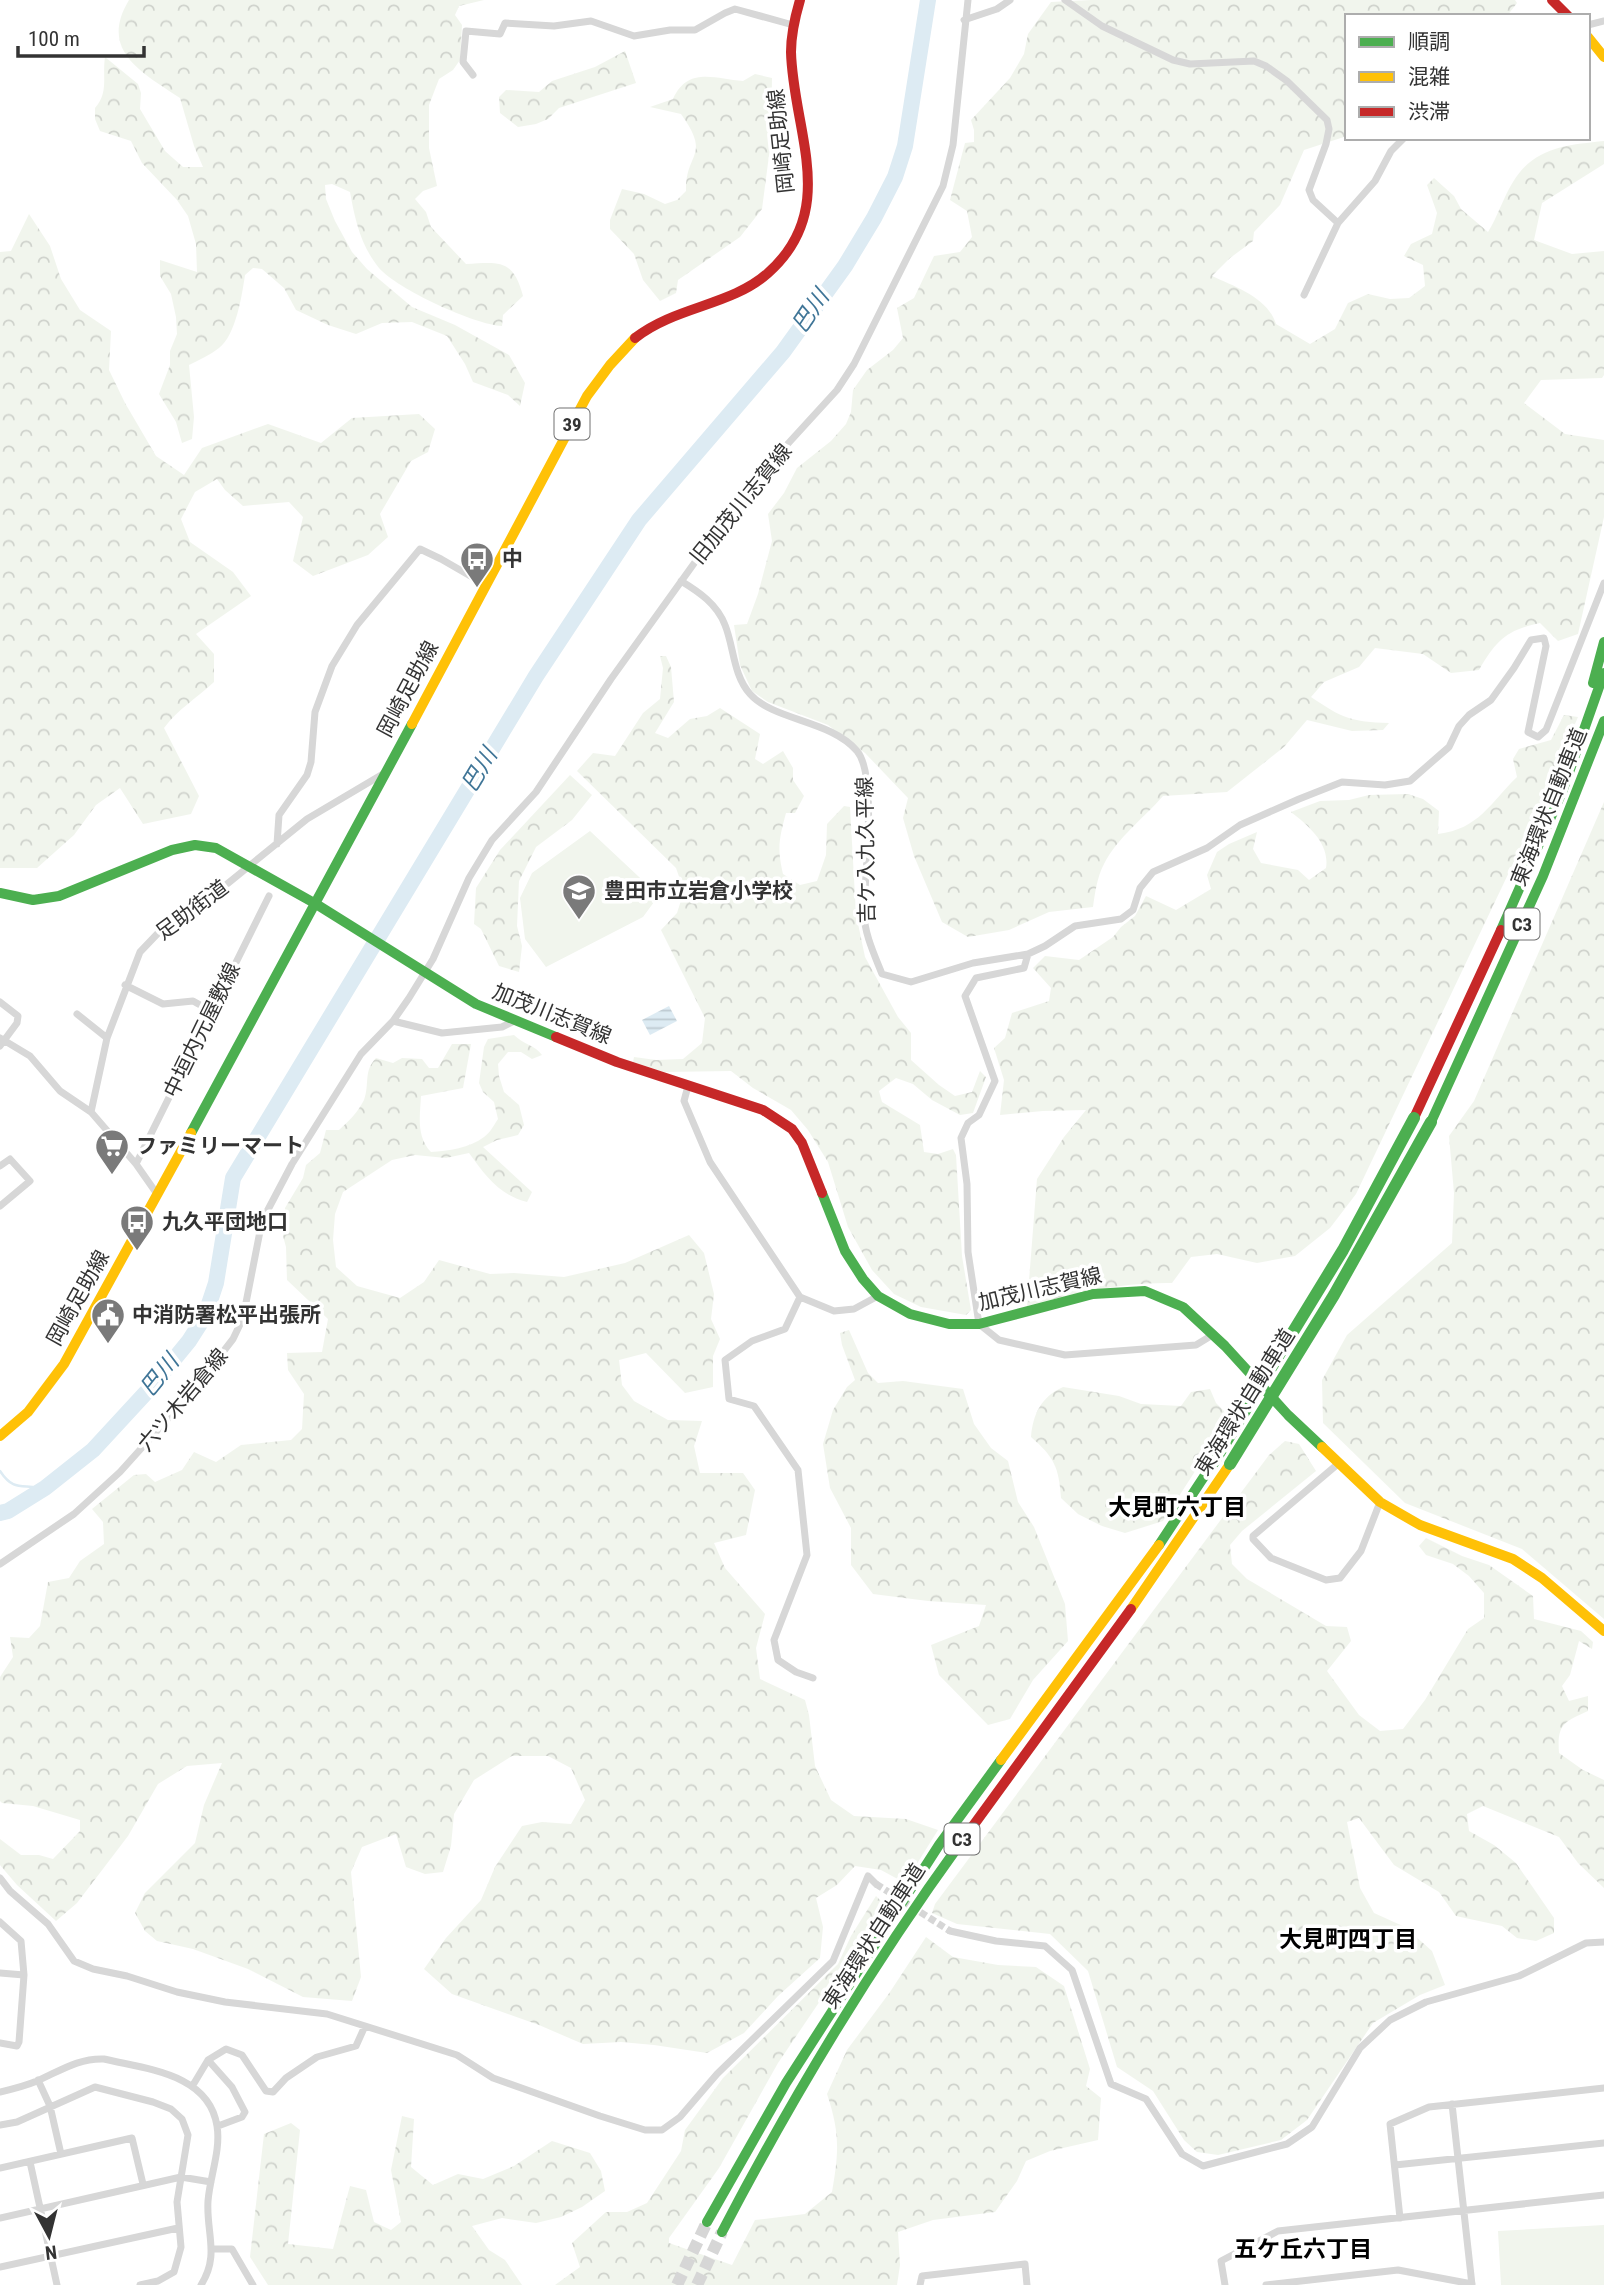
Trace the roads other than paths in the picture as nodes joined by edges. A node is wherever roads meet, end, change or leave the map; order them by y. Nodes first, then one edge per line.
1 (800, 0) edge
2 (968, 0) edge
3 (1010, 0) edge
4 (1065, 0) edge
5 (1552, 0) edge
6 (1566, 14) edge
7 (964, 20) junction
8 (793, 25) junction
9 (1590, 40) edge
10 (1604, 57) edge
11 (473, 75) dead end
12 (1402, 140) edge
13 (1338, 223) junction
14 (1304, 295) dead end
15 (681, 580) junction
16 (1604, 583) edge
17 (486, 585) junction
18 (1604, 642) edge
19 (1604, 673) edge
20 (1604, 721) edge
21 (384, 774) junction
22 (1562, 792) junction
23 (277, 844) junction
24 (250, 866) junction
25 (0, 893) edge
26 (269, 896) dead end
27 (316, 904) junction
28 (1028, 954) junction
29 (421, 970) junction
30 (125, 985) junction
31 (0, 1002) edge
32 (211, 1011) junction
33 (77, 1014) dead end
34 (393, 1021) junction
35 (514, 1021) junction
36 (107, 1038) junction
37 (1, 1042) edge
38 (688, 1086) junction
39 (91, 1112) junction
40 (136, 1164) junction
41 (0, 1166) edge
42 (157, 1194) junction
43 (0, 1206) edge
44 (878, 1296) junction
45 (800, 1297) junction
46 (979, 1324) junction
47 (1214, 1334) junction
48 (0, 1436) edge
49 (1339, 1463) junction
50 (1380, 1502) junction
51 (0, 1564) edge
52 (1604, 1631) edge
53 (813, 1678) dead end
54 (0, 1878) edge
55 (876, 1884) dead end
56 (0, 1922) edge
57 (950, 1931) tunnel mouth
58 (1604, 1942) edge
59 (0, 1973) edge
60 (24, 1975) junction
61 (365, 2026) junction
62 (0, 2043) edge
63 (208, 2060) junction
64 (38, 2080) junction
65 (193, 2085) junction
66 (1604, 2088) edge
67 (0, 2092) edge
68 (1452, 2104) junction
69 (50, 2106) junction
70 (0, 2125) edge
71 (218, 2126) junction
72 (1604, 2143) edge
73 (61, 2154) junction
74 (1457, 2158) junction
75 (30, 2162) junction
76 (1395, 2165) junction
77 (0, 2168) edge
78 (181, 2177) junction
79 (211, 2182) junction
80 (143, 2185) junction
81 (1604, 2194) edge
82 (40, 2208) junction
83 (1463, 2210) junction
84 (0, 2218) edge
85 (1400, 2218) junction
86 (707, 2222) tunnel mouth
87 (178, 2228) junction
88 (722, 2232) tunnel mouth
89 (213, 2249) junction
90 (50, 2256) junction
91 (0, 2267) edge
92 (1360, 2275) junction
93 (57, 2285) edge
94 (141, 2285) edge
95 (201, 2285) edge
96 (253, 2285) edge
97 (920, 2285) edge
98 (1027, 2285) edge
99 (1225, 2285) edge
100 (1266, 2285) edge
101 (1360, 2285) edge
102 (1472, 2285) edge

1 - 8 main road, 岡崎足助線 / 39
2 - 7 street, 旧加茂川志賀線
3 - 7 street
4 - 13 street
5 - 6 main road
7 - 15 street, 旧加茂川志賀線
8 - 11 street
8 - 17 main road, 岡崎足助線 / 39
9 - 10 main road
12 - 13 street
13 - 14 street
15 - 28 street, 吉ケ入九久平線
15 - 29 street, 旧加茂川志賀線
16 - 28 street
17 - 21 main road, 岡崎足助線 / 39
17 - 23 street
18 - 22 main road
19 - 22 main road
20 - 88 main road, 東海環状自動車道 / C3, bridge
21 - 23 street, 足助街道
21 - 27 main road, 岡崎足助線 / 39
22 - 86 main road, 東海環状自動車道 / C3, bridge
23 - 24 street, 足助街道
24 - 25 main road, 加茂川志賀線
24 - 27 main road, 加茂川志賀線
24 - 30 street, 足助街道
26 - 32 street, 中垣内元屋敷線
27 - 29 main road, 加茂川志賀線
27 - 42 main road, 岡崎足助線 / 39
28 - 46 street
29 - 34 street, 六ツ木岩倉線
29 - 35 main road, 加茂川志賀線
30 - 32 street
30 - 36 street, 足助街道
31 - 37 street
32 - 40 street, 中垣内元屋敷線
33 - 36 street
34 - 35 street
34 - 51 street, 六ツ木岩倉線
35 - 38 main road, 加茂川志賀線
36 - 39 street, 足助街道
37 - 39 street
38 - 44 main road, 加茂川志賀線
38 - 45 street
39 - 40 street
40 - 42 street
41 - 43 street
42 - 48 main road, 岡崎足助線 / 39
44 - 45 street
44 - 46 main road, 加茂川志賀線
45 - 53 street
46 - 47 street
46 - 47 main road, 加茂川志賀線
47 - 49 main road, 加茂川志賀線
49 - 50 main road, 加茂川志賀線
49 - 50 street
50 - 52 main road, 加茂川志賀線
54 - 61 street
55 - 61 street
56 - 60 street
57 - 58 street
59 - 60 street
60 - 62 street
61 - 63 street
63 - 65 street
63 - 71 street
64 - 65 street
64 - 67 street
64 - 69 street
65 - 71 street
66 - 68 street
68 - 74 street
68 - 76 street
69 - 70 street
69 - 73 street
69 - 78 street
71 - 79 street
72 - 74 street
73 - 75 street
73 - 80 street
74 - 76 street
74 - 83 street
75 - 77 street
75 - 82 street
76 - 85 street
78 - 79 street
78 - 80 street
78 - 87 street
79 - 89 street
80 - 82 street
81 - 83 street
82 - 84 street
82 - 90 street
83 - 85 street
83 - 102 street
85 - 99 street
87 - 90 street
87 - 94 street
89 - 95 street
89 - 96 street
90 - 91 street
90 - 93 street
92 - 100 street
92 - 101 street
92 - 102 street
97 - 98 street

